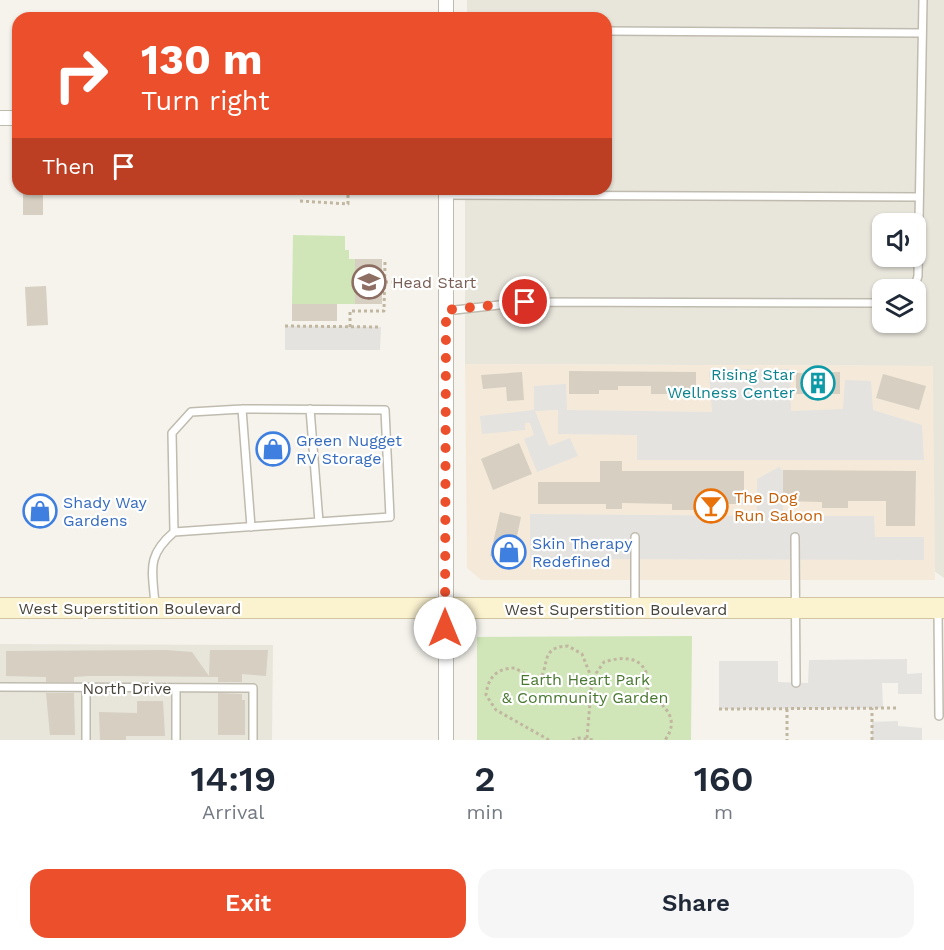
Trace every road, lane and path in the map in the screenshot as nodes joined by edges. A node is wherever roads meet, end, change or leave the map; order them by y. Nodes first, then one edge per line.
1 (922, 0) edge
2 (612, 32) edge
3 (922, 33) junction
4 (612, 194) edge
5 (348, 195) edge
6 (446, 195) edge
7 (919, 197) junction
8 (300, 201) dead end
9 (385, 262) dead end
10 (917, 279) edge
11 (385, 282) junction
12 (397, 282) dead end
13 (872, 303) edge
14 (446, 310) junction
15 (285, 326) dead end
16 (350, 327) junction
17 (381, 327) dead end
18 (242, 409) junction
19 (310, 410) junction
20 (319, 522) junction
21 (251, 527) junction
22 (174, 532) junction
23 (635, 537) dead end
24 (795, 537) dead end
25 (0, 608) edge
26 (155, 608) junction
27 (795, 608) junction
28 (941, 608) edge
29 (445, 609) junction
30 (635, 609) junction
31 (941, 652) edge
32 (592, 679) junction
33 (795, 683) dead end
34 (0, 687) edge
35 (86, 687) junction
36 (176, 688) junction
37 (872, 708) junction
38 (898, 708) dead end
39 (787, 709) junction
40 (719, 710) dead end
41 (939, 716) dead end
42 (586, 738) junction
43 (86, 740) edge
44 (176, 740) edge
45 (253, 740) edge
46 (446, 740) edge
47 (549, 740) edge
48 (572, 740) edge
49 (594, 740) edge
50 (665, 740) edge
51 (787, 740) edge
52 (872, 740) edge

1 - 3 lane
2 - 3 lane
3 - 7 lane
4 - 7 lane
5 - 8 path
6 - 14 street
7 - 10 lane
9 - 11 path
11 - 12 path
11 - 16 path
13 - 14 lane
14 - 29 street
15 - 16 path
16 - 17 path
18 - 19 lane
18 - 21 lane
18 - 22 lane
19 - 20 lane
19 - 20 lane
20 - 21 lane
21 - 22 lane
22 - 26 lane
23 - 30 lane
24 - 27 lane
25 - 26 main road, West Superstition Boulevard
26 - 29 main road, West Superstition Boulevard
27 - 28 main road, West Superstition Boulevard
27 - 30 main road, West Superstition Boulevard
27 - 33 lane
28 - 31 lane
29 - 30 main road, West Superstition Boulevard
29 - 46 street
31 - 41 lane
32 - 42 path
32 - 47 path
32 - 50 path
34 - 35 lane, North Drive
35 - 36 lane, North Drive
35 - 43 lane
36 - 44 lane
36 - 45 lane, North Drive
37 - 38 path
37 - 39 path
37 - 52 path
39 - 40 path
39 - 51 path
42 - 48 path
42 - 49 path

